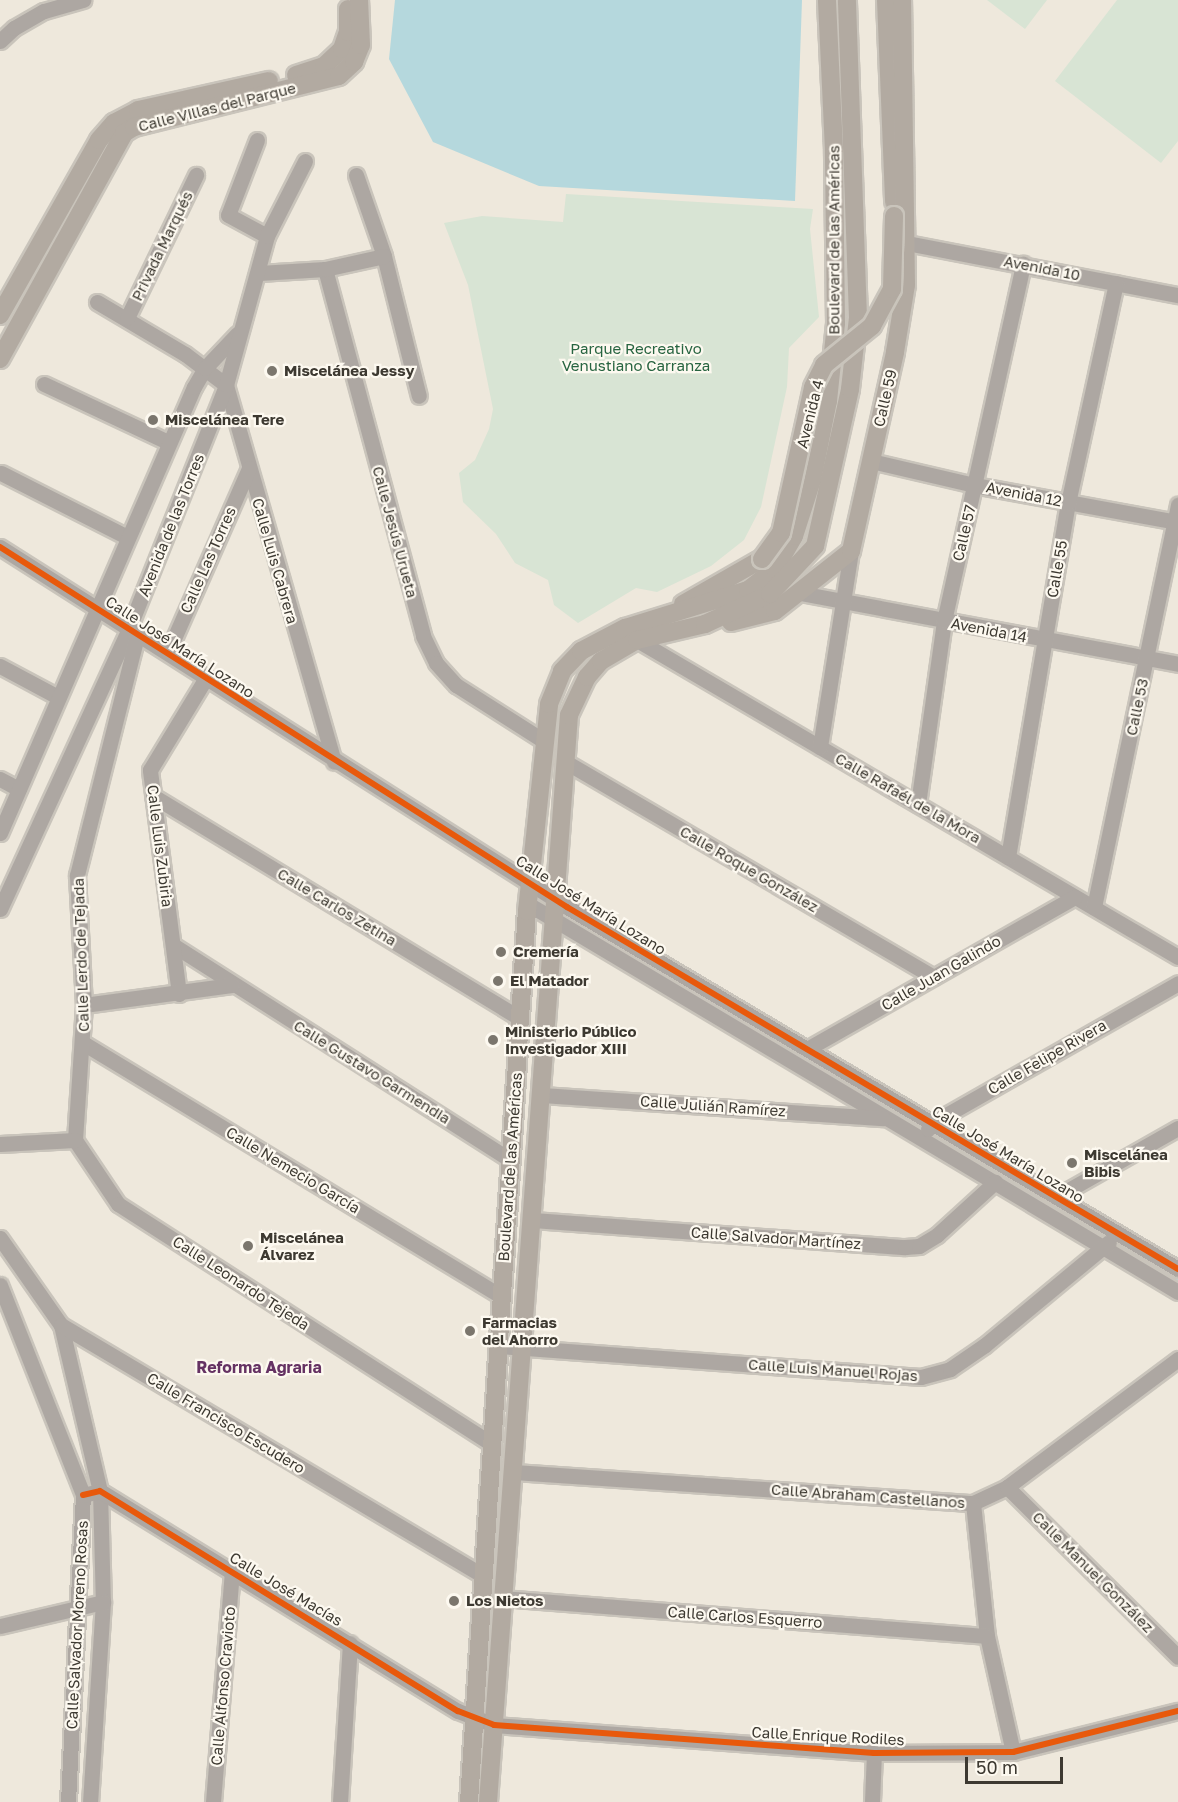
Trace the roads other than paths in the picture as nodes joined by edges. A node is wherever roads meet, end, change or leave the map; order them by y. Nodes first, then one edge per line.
1 (82, 0) edge
2 (348, 0) edge
3 (359, 0) edge
4 (827, 0) edge
5 (848, 0) edge
6 (886, 0) edge
7 (902, 0) edge
8 (0, 41) edge
9 (257, 140) dead end
10 (305, 161) dead end
11 (196, 175) dead end
12 (356, 175) dead end
13 (267, 236) junction
14 (907, 243) junction
15 (384, 256) junction
16 (1023, 264) junction
17 (325, 268) junction
18 (259, 273) junction
19 (1116, 283) junction
20 (1178, 295) edge
21 (97, 302) dead end
22 (0, 315) edge
23 (127, 318) junction
24 (238, 332) junction
25 (0, 359) edge
26 (205, 368) junction
27 (44, 384) dead end
28 (226, 386) junction
29 (420, 396) dead end
30 (168, 442) junction
31 (871, 461) junction
32 (249, 468) junction
33 (0, 473) edge
34 (975, 485) junction
35 (1068, 503) junction
36 (1178, 506) edge
37 (1177, 522) edge
38 (127, 537) junction
39 (0, 547) edge
40 (850, 551) junction
41 (800, 593) junction
42 (841, 601) junction
43 (96, 607) junction
44 (669, 617) junction
45 (944, 621) junction
46 (705, 624) junction
47 (133, 631) junction
48 (637, 640) junction
49 (1044, 641) junction
50 (168, 652) junction
51 (1147, 658) junction
52 (1178, 664) edge
53 (0, 666) edge
54 (206, 678) junction
55 (58, 697) junction
56 (544, 741) junction
57 (820, 747) junction
58 (564, 761) junction
59 (334, 762) junction
60 (0, 779) edge
61 (18, 789) junction
62 (153, 796) junction
63 (918, 804) junction
64 (0, 833) edge
65 (1008, 857) junction
66 (530, 882) junction
67 (555, 897) junction
68 (1075, 897) junction
69 (528, 904) junction
70 (1094, 907) junction
71 (0, 909) edge
72 (553, 920) junction
73 (173, 945) junction
74 (1178, 957) edge
75 (933, 977) junction
76 (1178, 983) edge
77 (232, 986) junction
78 (179, 994) junction
79 (84, 1005) junction
80 (520, 1018) junction
81 (83, 1043) junction
82 (807, 1049) junction
83 (542, 1095) junction
84 (885, 1118) junction
85 (932, 1123) junction
86 (1178, 1128) edge
87 (922, 1139) junction
88 (75, 1140) junction
89 (0, 1144) edge
90 (511, 1160) junction
91 (995, 1182) junction
92 (1056, 1197) junction
93 (533, 1220) junction
94 (1114, 1231) junction
95 (0, 1238) edge
96 (1105, 1249) junction
97 (1178, 1269) edge
98 (0, 1285) edge
99 (1178, 1292) edge
100 (502, 1297) junction
101 (61, 1325) junction
102 (499, 1346) junction
103 (525, 1349) junction
104 (1178, 1359) edge
105 (492, 1444) junction
106 (514, 1472) junction
107 (1007, 1487) junction
108 (100, 1491) junction
109 (83, 1495) junction
110 (973, 1503) junction
111 (232, 1570) junction
112 (483, 1576) junction
113 (503, 1598) junction
114 (103, 1602) junction
115 (80, 1605) junction
116 (0, 1626) edge
117 (987, 1636) junction
118 (350, 1643) junction
119 (1178, 1657) edge
120 (1178, 1711) edge
121 (473, 1719) junction
122 (494, 1725) junction
123 (1013, 1752) junction
124 (874, 1753) junction
125 (68, 1802) edge
126 (90, 1802) edge
127 (213, 1802) edge
128 (340, 1802) edge
129 (469, 1802) edge
130 (488, 1802) edge
131 (872, 1802) edge

1 - 8 street
2 - 22 main road, Calle Villas del Parque
3 - 25 main road, Calle Villas del Parque
4 - 44 main road, Boulevard de las Américas
5 - 46 main road, Boulevard de las Américas
6 - 44 main road, Avenida 4, bridge
7 - 14 main road
9 - 13 street
10 - 13 street, Avenida de las Torres
11 - 23 street, Privada Marqués
12 - 15 street
13 - 18 street, Avenida de las Torres
14 - 16 street, Avenida 10
14 - 31 main road, Calle 59
15 - 17 street
15 - 29 street
16 - 19 street, Avenida 10
16 - 34 street, Calle 57
17 - 18 street
17 - 56 street, Calle Jesús Urueta
18 - 24 street, Avenida de las Torres
19 - 20 street, Avenida 10
19 - 35 street, Calle 55
21 - 23 street
23 - 26 street
24 - 26 street, Avenida de las Torres
24 - 28 street, Avenida de las Torres
26 - 28 street
26 - 30 street, Avenida de las Torres
27 - 30 street
28 - 32 street, Calle Luis Cabrera
28 - 47 street, Avenida de las Torres
30 - 38 street, Avenida de las Torres
31 - 34 street, Avenida 12
31 - 40 main road, Calle 59
32 - 50 street, Calle Las Torres
32 - 59 street, Calle Luis Cabrera
33 - 38 street
34 - 35 street, Avenida 12
34 - 45 street, Calle 57
35 - 37 street, Avenida 12
35 - 49 street, Calle 55
36 - 37 street, Calle 53
37 - 51 street, Calle 53
38 - 43 street, Avenida de las Torres
39 - 43 street, Calle José María Lozano
40 - 41 main road
40 - 42 street, Calle 59
41 - 42 street, Avenida 14
41 - 46 main road
42 - 45 street, Avenida 14
42 - 57 street, Calle 59
43 - 47 street, Calle José María Lozano
43 - 55 street, Avenida de las Torres
44 - 56 main road, Boulevard de las Américas
45 - 49 street, Avenida 14
45 - 63 street, Calle 57
46 - 48 main road, Boulevard de las Américas
47 - 50 street, Calle José María Lozano
47 - 71 street, Avenida de las Torres
47 - 79 street, Calle Lerdo de Tejada
48 - 57 street, Calle Rafaél de la Mora
48 - 58 main road, Boulevard de las Américas
49 - 51 street, Avenida 14
49 - 65 street, Calle 55
50 - 54 street, Calle José María Lozano
51 - 52 street, Avenida 14
51 - 70 street, Calle 53
53 - 55 street
54 - 59 street, Calle José María Lozano
54 - 62 street, Calle Luis Zubiria
55 - 61 street, Avenida de las Torres
56 - 66 main road, Boulevard de las Américas
57 - 63 street, Calle Rafaél de la Mora
58 - 67 main road, Boulevard de las Américas
58 - 75 street, Calle Roque González
59 - 66 street, Calle José María Lozano
60 - 61 street
61 - 64 street, Avenida de las Torres
62 - 73 street, Calle Luis Zubiria
62 - 80 street, Calle Carlos Zetina
63 - 65 street, Calle Rafaél de la Mora
65 - 68 street, Calle Rafaél de la Mora
66 - 67 street, Calle José María Lozano
66 - 69 main road, Boulevard de las Américas
67 - 72 main road, Boulevard de las Américas
67 - 82 street, Calle José María Lozano
68 - 70 street, Calle Rafaél de la Mora
68 - 75 street, Calle Juan Galindo
69 - 72 street, Calle José María Lozano
69 - 80 main road, Boulevard de las Américas
70 - 74 street, Calle Rafaél de la Mora
72 - 83 main road, Boulevard de las Américas
72 - 84 street, Calle José María Lozano
73 - 77 street, Calle Gustavo Garmendia
73 - 78 street, Calle Luis Zubiria
75 - 82 street, Calle Juan Galindo
76 - 85 street, Calle Felipe Rivera
77 - 78 street
77 - 90 street, Calle Gustavo Garmendia
78 - 79 street
79 - 81 street, Calle Lerdo de Tejada
80 - 90 main road, Boulevard de las Américas
81 - 88 street, Calle Lerdo de Tejada
81 - 100 street, Calle Nemecio García
82 - 85 street, Calle José María Lozano
83 - 84 street, Calle Julián Ramírez
83 - 93 main road, Boulevard de las Américas
84 - 87 street, Calle José María Lozano
85 - 87 street, Calle Felipe Rivera
85 - 92 street, Calle José María Lozano
86 - 92 street
87 - 91 street, Calle José María Lozano
88 - 89 street
88 - 105 street, Calle Leonardo Tejeda
90 - 100 main road, Boulevard de las Américas
91 - 93 street, Calle Salvador Martínez
91 - 96 street, Calle José María Lozano
92 - 94 street, Calle José María Lozano
93 - 103 main road, Boulevard de las Américas
94 - 96 street, Calle Luis Manuel Rojas
94 - 97 street, Calle José María Lozano
95 - 101 street, Calle Francisco Escudero
96 - 99 street, Calle José María Lozano
96 - 103 street, Calle Luis Manuel Rojas
98 - 109 street, Calle Salvador Moreno Rosas
100 - 102 main road, Boulevard de las Américas
101 - 108 street, Calle Salvador Moreno Rosas
101 - 112 street, Calle Francisco Escudero
102 - 103 street, Calle Luis Manuel Rojas
102 - 105 main road, Boulevard de las Américas
103 - 106 main road, Boulevard de las Américas
104 - 107 street, Calle Abraham Castellanos
105 - 112 main road, Boulevard de las Américas
106 - 110 street, Calle Abraham Castellanos
106 - 113 main road, Boulevard de las Américas
107 - 110 street, Calle Abraham Castellanos
107 - 119 street, Calle Manuel González
108 - 109 street
108 - 111 street, Calle José Macías
108 - 114 street, Calle Salvador Moreno Rosas
109 - 115 street, Calle Salvador Moreno Rosas
110 - 117 street
111 - 118 street, Calle José Macías
111 - 127 street, Calle Alfonso Cravioto
112 - 121 main road, Boulevard de las Américas
113 - 117 street, Calle Carlos Esquerro
113 - 122 main road, Boulevard de las Américas
114 - 115 street
114 - 126 street, Calle Salvador Moreno Rosas
115 - 116 street
115 - 125 street, Calle Salvador Moreno Rosas
117 - 123 street
118 - 121 street, Calle José Macías
118 - 128 street
120 - 123 street, Calle Enrique Rodiles
121 - 122 street, Calle Enrique Rodiles
121 - 129 main road, Boulevard de las Américas
122 - 124 street, Calle Enrique Rodiles
122 - 130 main road, Boulevard de las Américas
123 - 124 street, Calle Enrique Rodiles
124 - 131 street, Calle Enrique Rodiles

